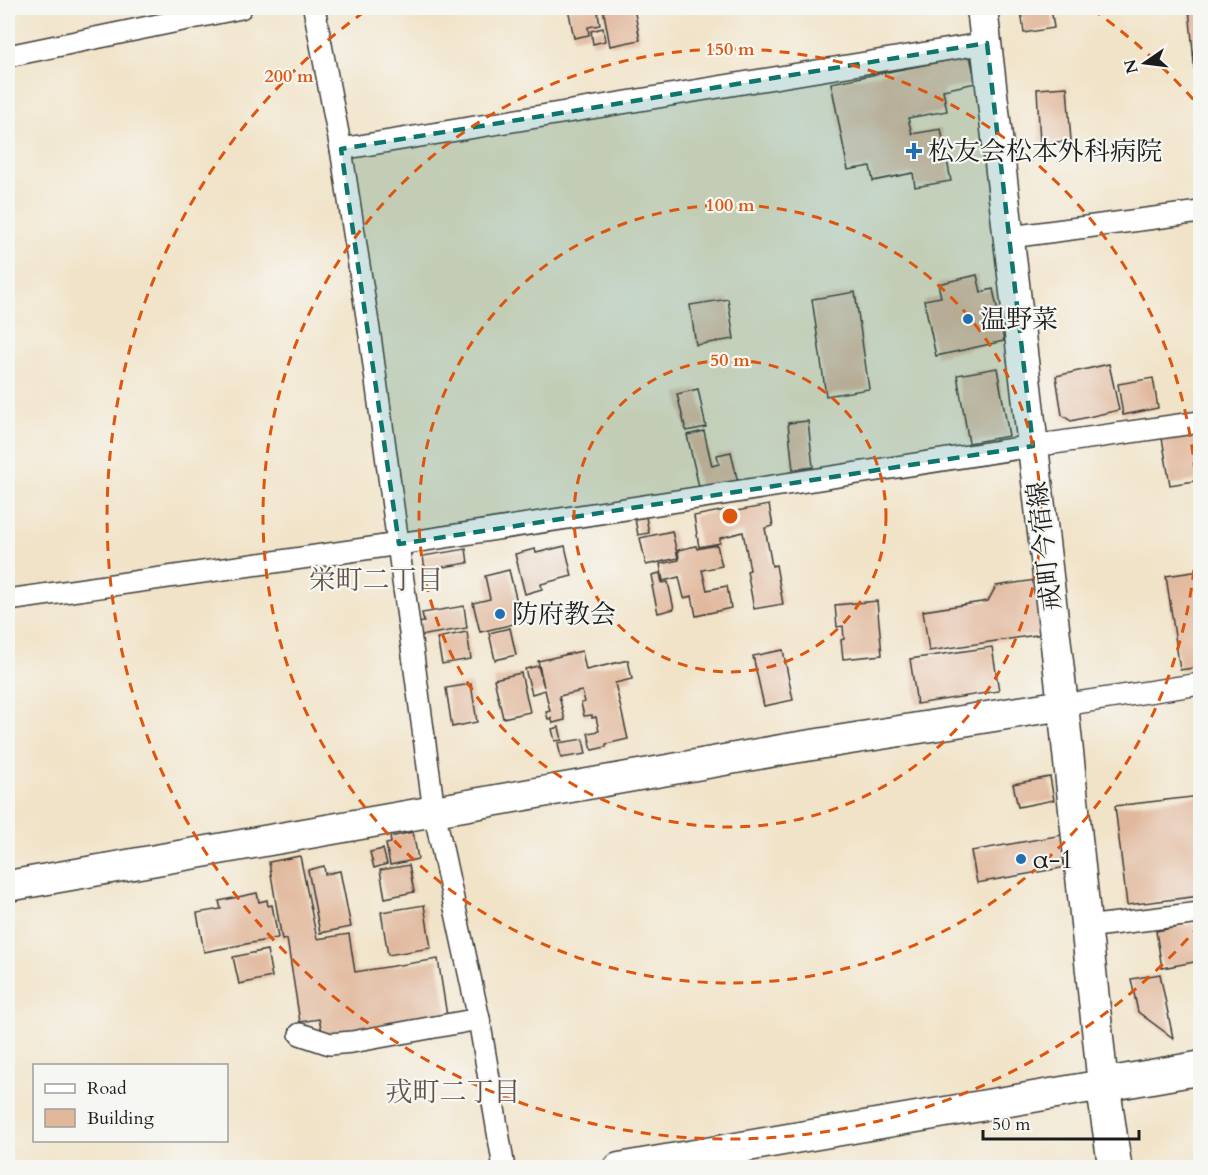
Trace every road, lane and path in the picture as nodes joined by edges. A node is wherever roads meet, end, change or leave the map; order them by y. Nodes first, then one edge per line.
1 (241, 8) edge
2 (314, 8) edge
3 (982, 8) edge
4 (987, 43) junction
5 (8, 56) edge
6 (341, 149) junction
7 (1200, 212) edge
8 (1010, 237) junction
9 (1200, 422) edge
10 (1033, 446) junction
11 (399, 544) junction
12 (8, 600) edge
13 (1200, 684) edge
14 (1063, 705) junction
15 (434, 812) junction
16 (8, 885) edge
17 (1200, 914) edge
18 (1086, 927) junction
19 (479, 1020) junction
20 (300, 1034) dead end
21 (1200, 1068) edge
22 (1103, 1085) junction
23 (738, 1157) edge
24 (504, 1167) edge
25 (619, 1167) edge
26 (1115, 1167) edge

1 - 5 street
2 - 6 street
3 - 4 street, 戒町今宿線
4 - 6 street
4 - 8 street, 戒町今宿線
6 - 11 street
7 - 8 street
8 - 10 street, 戒町今宿線
9 - 10 street
10 - 11 street
10 - 14 street, 戒町今宿線
11 - 12 street
11 - 15 street
13 - 14 street
14 - 15 street
14 - 18 street, 戒町今宿線
15 - 16 street
15 - 19 street
17 - 18 street
18 - 22 street, 戒町今宿線
19 - 20 street
19 - 24 street
21 - 22 main road
22 - 23 street
22 - 26 main road
23 - 25 street

